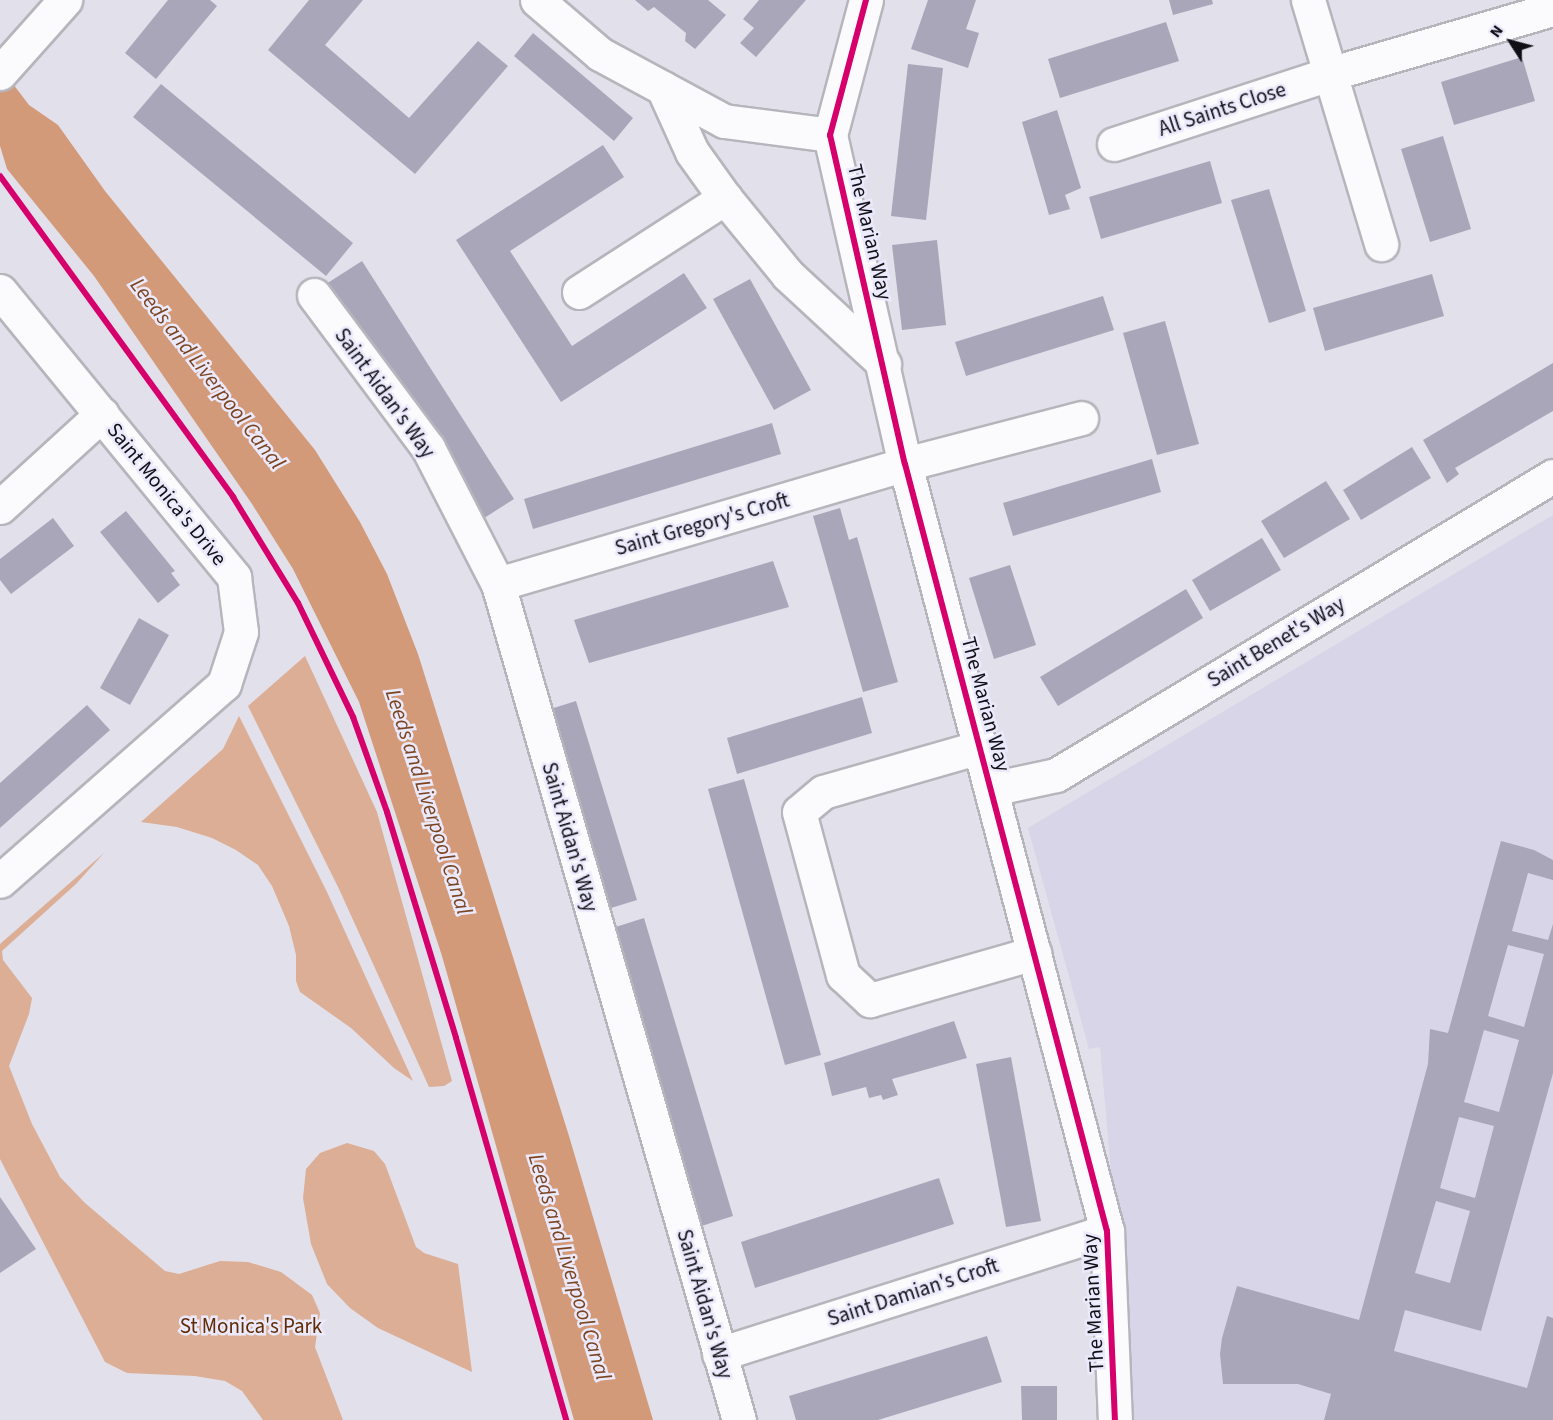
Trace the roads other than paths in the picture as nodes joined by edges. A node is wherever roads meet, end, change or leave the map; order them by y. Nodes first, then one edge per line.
1 (65, 0) edge
2 (537, 0) edge
3 (866, 0) edge
4 (1308, 0) edge
5 (1553, 9) edge
6 (0, 73) edge
7 (1329, 74) junction
8 (663, 88) junction
9 (830, 135) junction
10 (1114, 144) dead end
11 (725, 198) junction
12 (1382, 244) dead end
13 (0, 291) edge
14 (579, 292) dead end
15 (314, 295) dead end
16 (884, 364) junction
17 (102, 414) junction
18 (1081, 418) dead end
19 (905, 464) junction
20 (1553, 476) edge
21 (0, 507) edge
22 (498, 584) junction
23 (980, 747) junction
24 (991, 789) junction
25 (0, 881) edge
26 (1034, 953) junction
27 (1107, 1231) junction
28 (719, 1354) junction
29 (739, 1420) edge
30 (1115, 1420) edge

1 - 6 street
2 - 8 street
3 - 9 street, The Marian Way
4 - 7 street
5 - 7 street, All Saints Close
7 - 10 street, All Saints Close
7 - 12 street
8 - 9 street
8 - 11 street
9 - 16 street, The Marian Way
11 - 14 street
11 - 16 street
13 - 17 street, Saint Monica's Drive
15 - 22 street, Saint Aidan's Way
16 - 19 street, The Marian Way
17 - 21 street
17 - 25 street, Saint Monica's Drive
18 - 19 street, Saint Gregory's Croft
19 - 22 street, Saint Gregory's Croft
19 - 23 street, The Marian Way
20 - 24 street, Saint Benet's Way
22 - 28 street, Saint Aidan's Way
23 - 24 street, The Marian Way
23 - 26 street
24 - 26 street, The Marian Way
26 - 27 street, The Marian Way
27 - 28 street, Saint Damian's Croft
27 - 30 street, The Marian Way
28 - 29 street, Saint Aidan's Way

